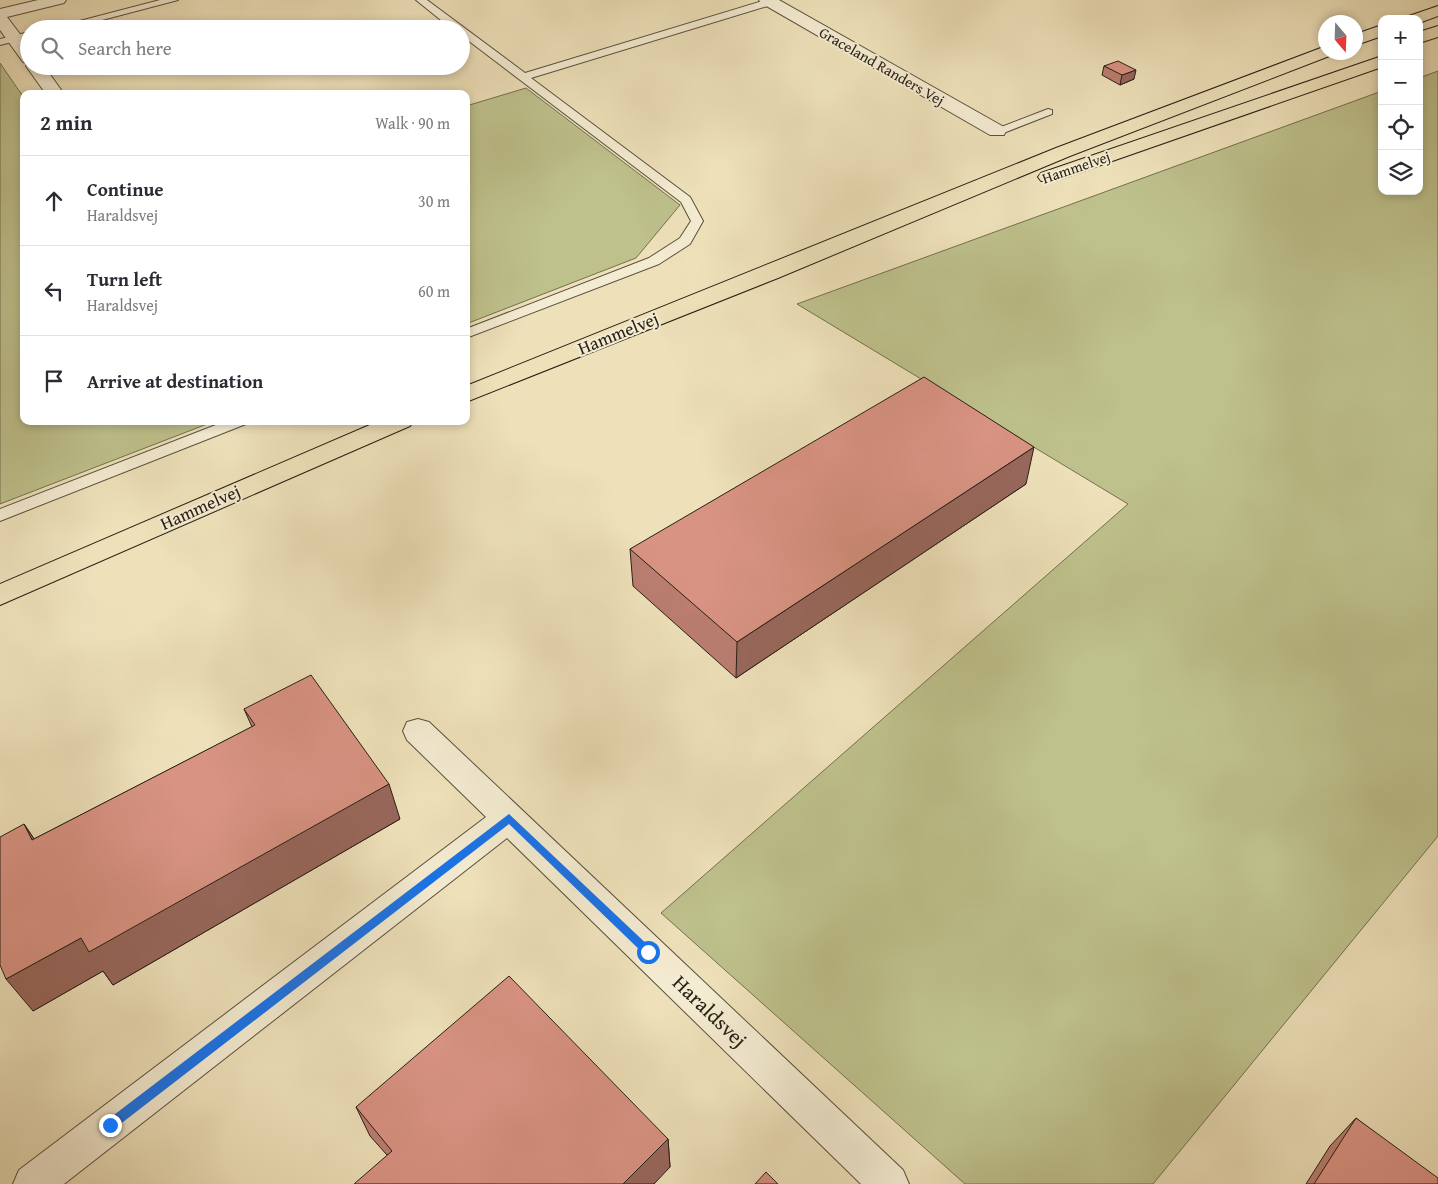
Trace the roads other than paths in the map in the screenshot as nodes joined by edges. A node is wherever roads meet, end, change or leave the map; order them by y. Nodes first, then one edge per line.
1 (58, 0) edge
2 (173, 0) edge
3 (421, 0) edge
4 (769, 1) edge
5 (1438, 11) edge
6 (0, 14) edge
7 (1423, 16) edge
8 (0, 19) edge
9 (91, 20) edge
10 (447, 20) edge
11 (1438, 31) edge
12 (1378, 32) edge
13 (1363, 37) edge
14 (1423, 37) edge
15 (14, 38) edge
16 (470, 38) edge
17 (1438, 42) edge
18 (1423, 47) edge
19 (1318, 54) edge
20 (1378, 55) edge
21 (1378, 62) edge
22 (1378, 68) edge
23 (41, 75) edge
24 (522, 77) junction
25 (51, 90) edge
26 (1240, 110) junction
27 (1048, 112) dead end
28 (997, 131) joint
29 (770, 273) junction
30 (470, 332) edge
31 (470, 393) edge
32 (231, 425) edge
33 (392, 425) edge
34 (0, 515) edge
35 (0, 595) edge
36 (418, 731) dead end
37 (509, 818) junction
38 (33, 1184) edge
39 (889, 1184) edge

1 - 6 street
2 - 9 lane
3 - 10 lane
4 - 24 lane
4 - 28 street, Graceland Randers Vej
5 - 7 highway
8 - 15 street
11 - 14 highway
12 - 13 highway
16 - 24 lane
17 - 18 highway
19 - 29 highway, Hammelvej
20 - 26 highway
21 - 26 highway, Hammelvej
22 - 26 highway
23 - 25 street
24 - 30 lane
26 - 29 highway, Hammelvej
27 - 28 lane
29 - 31 highway, Hammelvej
32 - 34 lane
33 - 35 highway, Hammelvej
36 - 37 street, Haraldsvej
37 - 38 street
37 - 39 street, Haraldsvej

